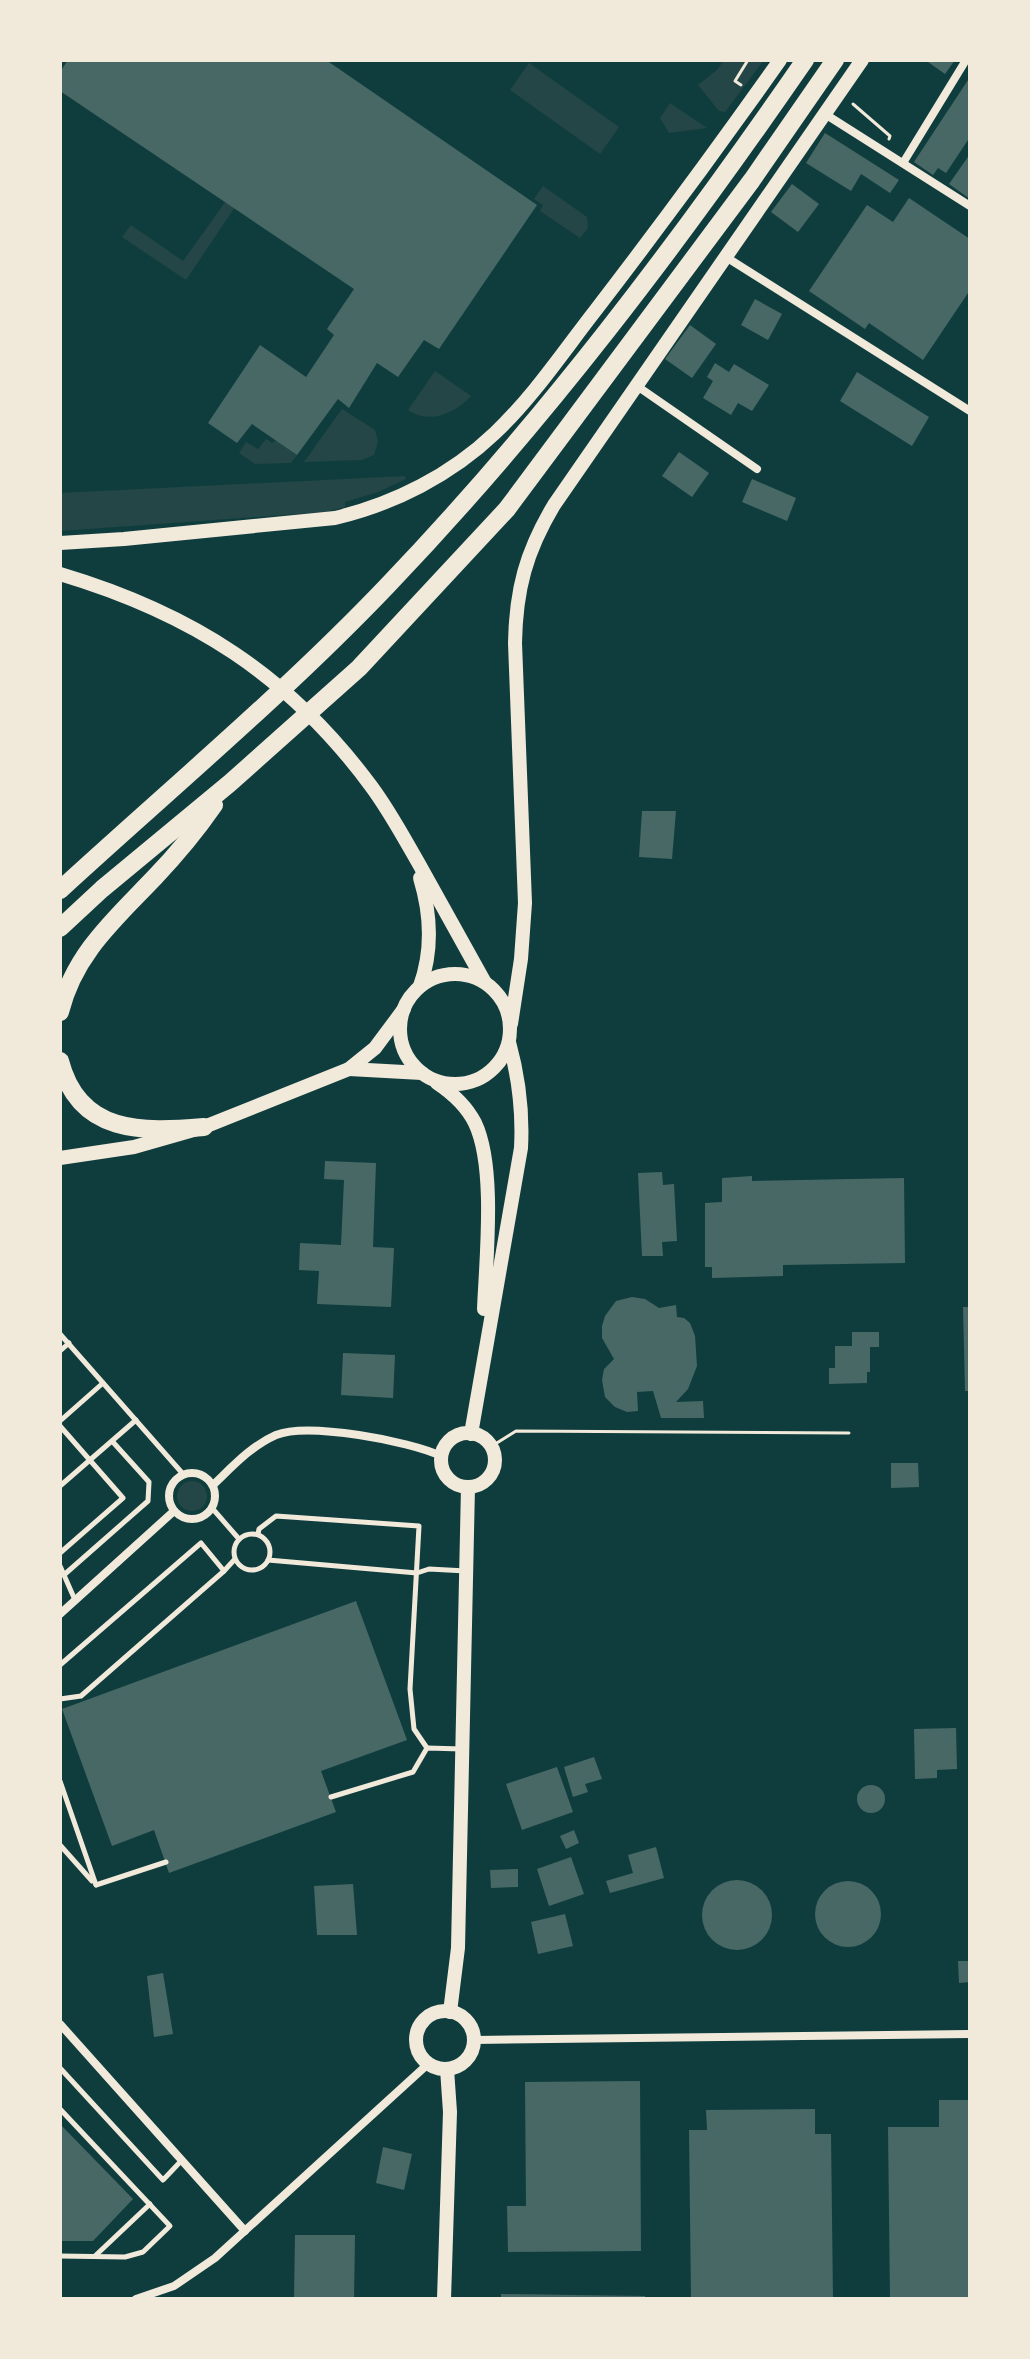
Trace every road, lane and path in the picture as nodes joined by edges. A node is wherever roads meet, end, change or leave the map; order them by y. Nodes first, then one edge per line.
1 (748, 60) edge
2 (780, 60) edge
3 (805, 60) edge
4 (835, 60) edge
5 (862, 60) edge
6 (966, 60) edge
7 (735, 81) dead end
8 (858, 108) dead end
9 (825, 114) junction
10 (890, 136) dead end
11 (903, 163) junction
12 (970, 206) edge
13 (726, 257) junction
14 (637, 386) junction
15 (970, 411) edge
16 (757, 469) dead end
17 (60, 543) edge
18 (60, 574) edge
19 (230, 783) junction
20 (121, 833) junction
21 (403, 837) junction
22 (60, 879) edge
23 (60, 890) edge
24 (60, 928) edge
25 (484, 981) junction
26 (420, 986) junction
27 (404, 1009) junction
28 (60, 1012) edge
29 (511, 1024) junction
30 (509, 1042) junction
31 (60, 1061) edge
32 (349, 1069) junction
33 (428, 1077) junction
34 (204, 1127) junction
35 (60, 1158) edge
36 (60, 1334) edge
37 (69, 1343) junction
38 (60, 1351) edge
39 (482, 1361) junction
40 (103, 1383) junction
41 (136, 1420) junction
42 (60, 1424) edge
43 (849, 1433) dead end
44 (471, 1434) junction
45 (112, 1441) junction
46 (492, 1446) junction
47 (441, 1456) junction
48 (90, 1460) junction
49 (183, 1474) junction
50 (213, 1485) junction
51 (60, 1486) edge
52 (468, 1487) junction
53 (212, 1508) junction
54 (174, 1511) junction
55 (258, 1534) junction
56 (239, 1539) junction
57 (60, 1553) edge
58 (235, 1559) junction
59 (268, 1560) junction
60 (60, 1566) edge
61 (224, 1571) junction
62 (468, 1571) junction
63 (417, 1573) junction
64 (65, 1574) junction
65 (75, 1600) junction
66 (60, 1614) edge
67 (60, 1665) edge
68 (60, 1699) edge
69 (427, 1748) junction
70 (463, 1749) junction
71 (60, 1781) edge
72 (331, 1797) dead end
73 (60, 1845) edge
74 (166, 1862) dead end
75 (96, 1885) junction
76 (450, 2012) junction
77 (60, 2024) edge
78 (970, 2034) edge
79 (474, 2040) junction
80 (428, 2064) junction
81 (60, 2068) edge
82 (447, 2069) junction
83 (60, 2109) edge
84 (182, 2160) junction
85 (150, 2204) junction
86 (245, 2231) junction
87 (60, 2256) edge
88 (94, 2256) junction
89 (136, 2299) edge
90 (444, 2299) edge

1 - 7 path
2 - 17 street
3 - 20 highway
4 - 19 highway
5 - 9 street
6 - 11 street
8 - 10 path
9 - 11 street
9 - 13 street
11 - 12 street
13 - 14 street
13 - 15 street
14 - 16 street
14 - 29 street
18 - 21 street
19 - 24 highway
19 - 28 highway
20 - 22 highway
20 - 23 highway
21 - 25 street
21 - 26 street
25 - 26 street
25 - 29 street
26 - 27 street
27 - 32 street
27 - 33 street
29 - 30 street
30 - 33 street
30 - 39 street
31 - 34 highway
32 - 33 street
32 - 34 street
33 - 39 street
34 - 35 street
36 - 37 lane
37 - 38 lane
37 - 40 lane
39 - 44 street
40 - 41 lane
40 - 42 lane
41 - 45 lane
41 - 49 lane
42 - 48 lane
43 - 46 path
44 - 46 street
44 - 47 street
45 - 48 lane
45 - 64 lane
46 - 52 street
47 - 50 street
47 - 52 street
48 - 51 lane
48 - 57 lane
49 - 50 street
49 - 54 street
50 - 53 street
52 - 62 street
53 - 54 street
53 - 56 lane
54 - 65 street
55 - 56 lane
55 - 59 lane
55 - 63 lane
56 - 58 lane
58 - 59 lane
58 - 61 lane
59 - 63 lane
60 - 64 lane
61 - 67 lane
61 - 68 lane
62 - 63 lane
62 - 70 street
63 - 69 lane
64 - 65 lane
65 - 66 street
69 - 70 lane
69 - 72 lane
70 - 76 street
71 - 75 lane
73 - 75 lane
74 - 75 lane
76 - 79 street
76 - 80 street
77 - 84 street
78 - 79 street
79 - 82 street
80 - 82 street
80 - 86 street
81 - 84 lane
82 - 90 street
83 - 85 lane
84 - 86 street
85 - 88 lane
85 - 88 lane
86 - 89 street
87 - 88 lane

